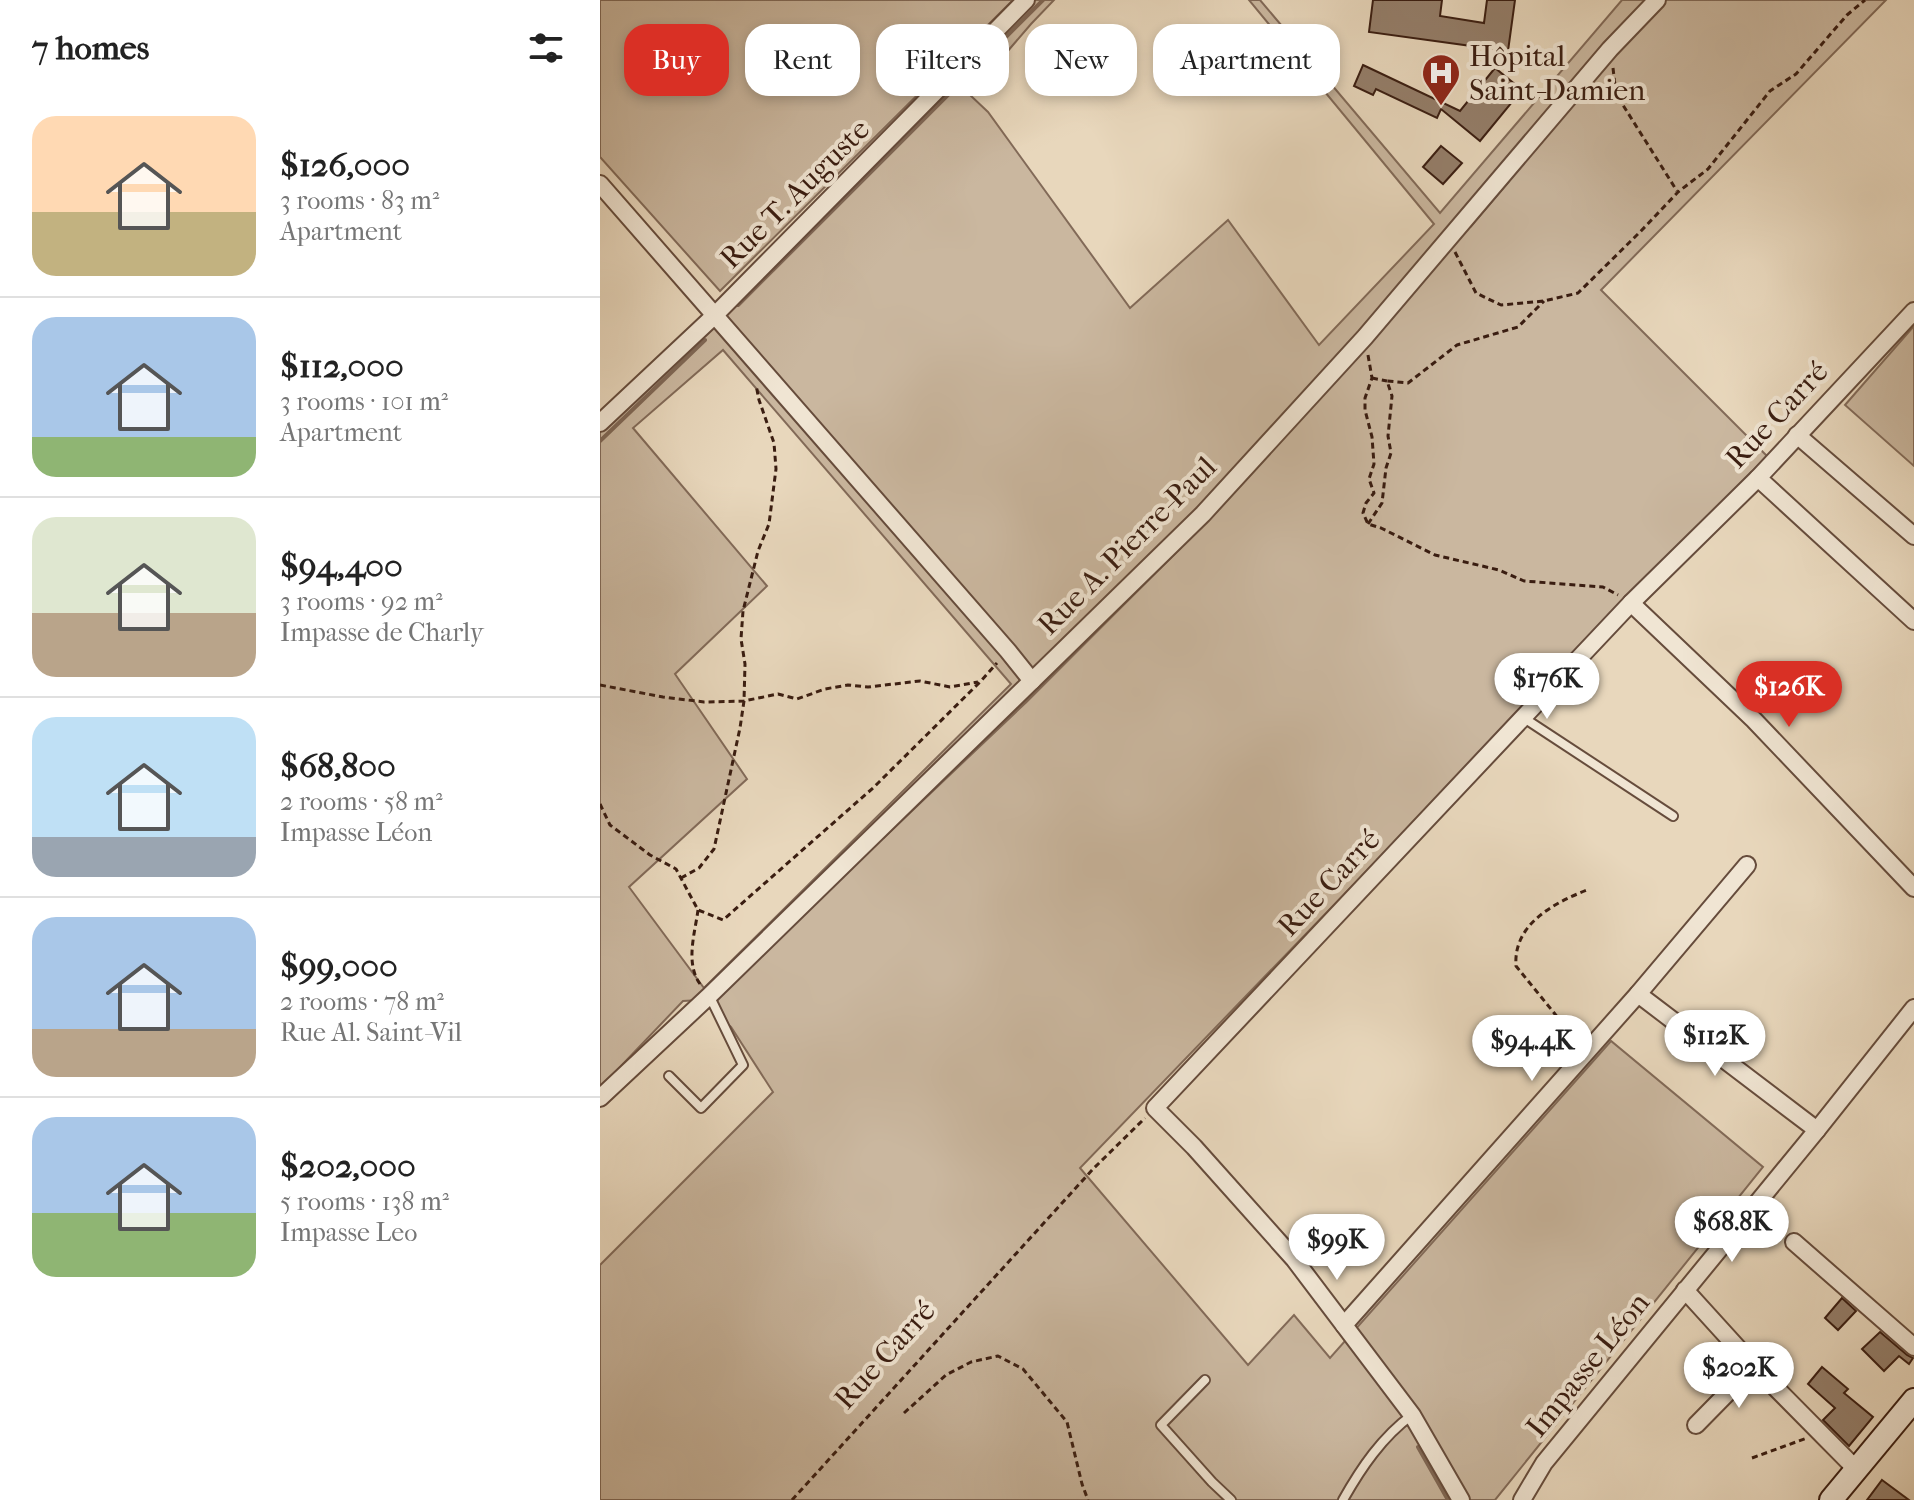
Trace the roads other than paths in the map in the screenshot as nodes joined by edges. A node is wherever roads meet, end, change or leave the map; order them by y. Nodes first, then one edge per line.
1 (1026, 0) edge
2 (1657, 0) edge
3 (600, 184) edge
4 (1914, 311) edge
5 (714, 316) junction
6 (600, 423) edge
7 (1797, 435) junction
8 (1758, 478) junction
9 (1914, 536) edge
10 (1631, 603) junction
11 (1914, 621) edge
12 (1032, 681) junction
13 (1524, 718) junction
14 (1673, 816) dead end
15 (1747, 865) dead end
16 (1914, 888) edge
17 (1638, 994) junction
18 (709, 996) junction
19 (1914, 1008) edge
20 (669, 1076) dead end
21 (600, 1098) edge
22 (1817, 1130) junction
23 (1794, 1242) dead end
24 (1685, 1290) junction
25 (1344, 1325) junction
26 (1914, 1347) edge
27 (1754, 1366) junction
28 (1205, 1380) dead end
29 (1914, 1400) edge
30 (1412, 1415) junction
31 (1696, 1425) dead end
32 (1856, 1469) junction
33 (1231, 1500) edge
34 (1343, 1500) edge
35 (1461, 1500) edge
36 (1522, 1500) edge
37 (1831, 1500) edge

1 - 5 street, Rue T. Auguste
2 - 12 street, Rue A. Pierre-Paul
3 - 5 street
4 - 7 street, Rue Carré
5 - 6 street, Rue T. Auguste
5 - 12 street
7 - 8 street, Rue Carré
7 - 9 street
8 - 10 street, Rue Carré
8 - 11 street
10 - 13 street, Rue Carré
10 - 16 street
12 - 18 street, Rue A. Pierre-Paul
13 - 14 lane
13 - 25 street, Rue Carré
15 - 17 street
17 - 22 street
17 - 25 street
18 - 20 lane
18 - 21 street, Rue A. Pierre-Paul
19 - 22 street, Impasse Léon
22 - 24 street, Impasse Léon
23 - 26 street
24 - 27 street
24 - 36 street, Impasse Léon
25 - 30 street
27 - 31 street
27 - 32 street
28 - 33 lane
29 - 32 main road
30 - 34 lane
30 - 35 street
32 - 37 main road

